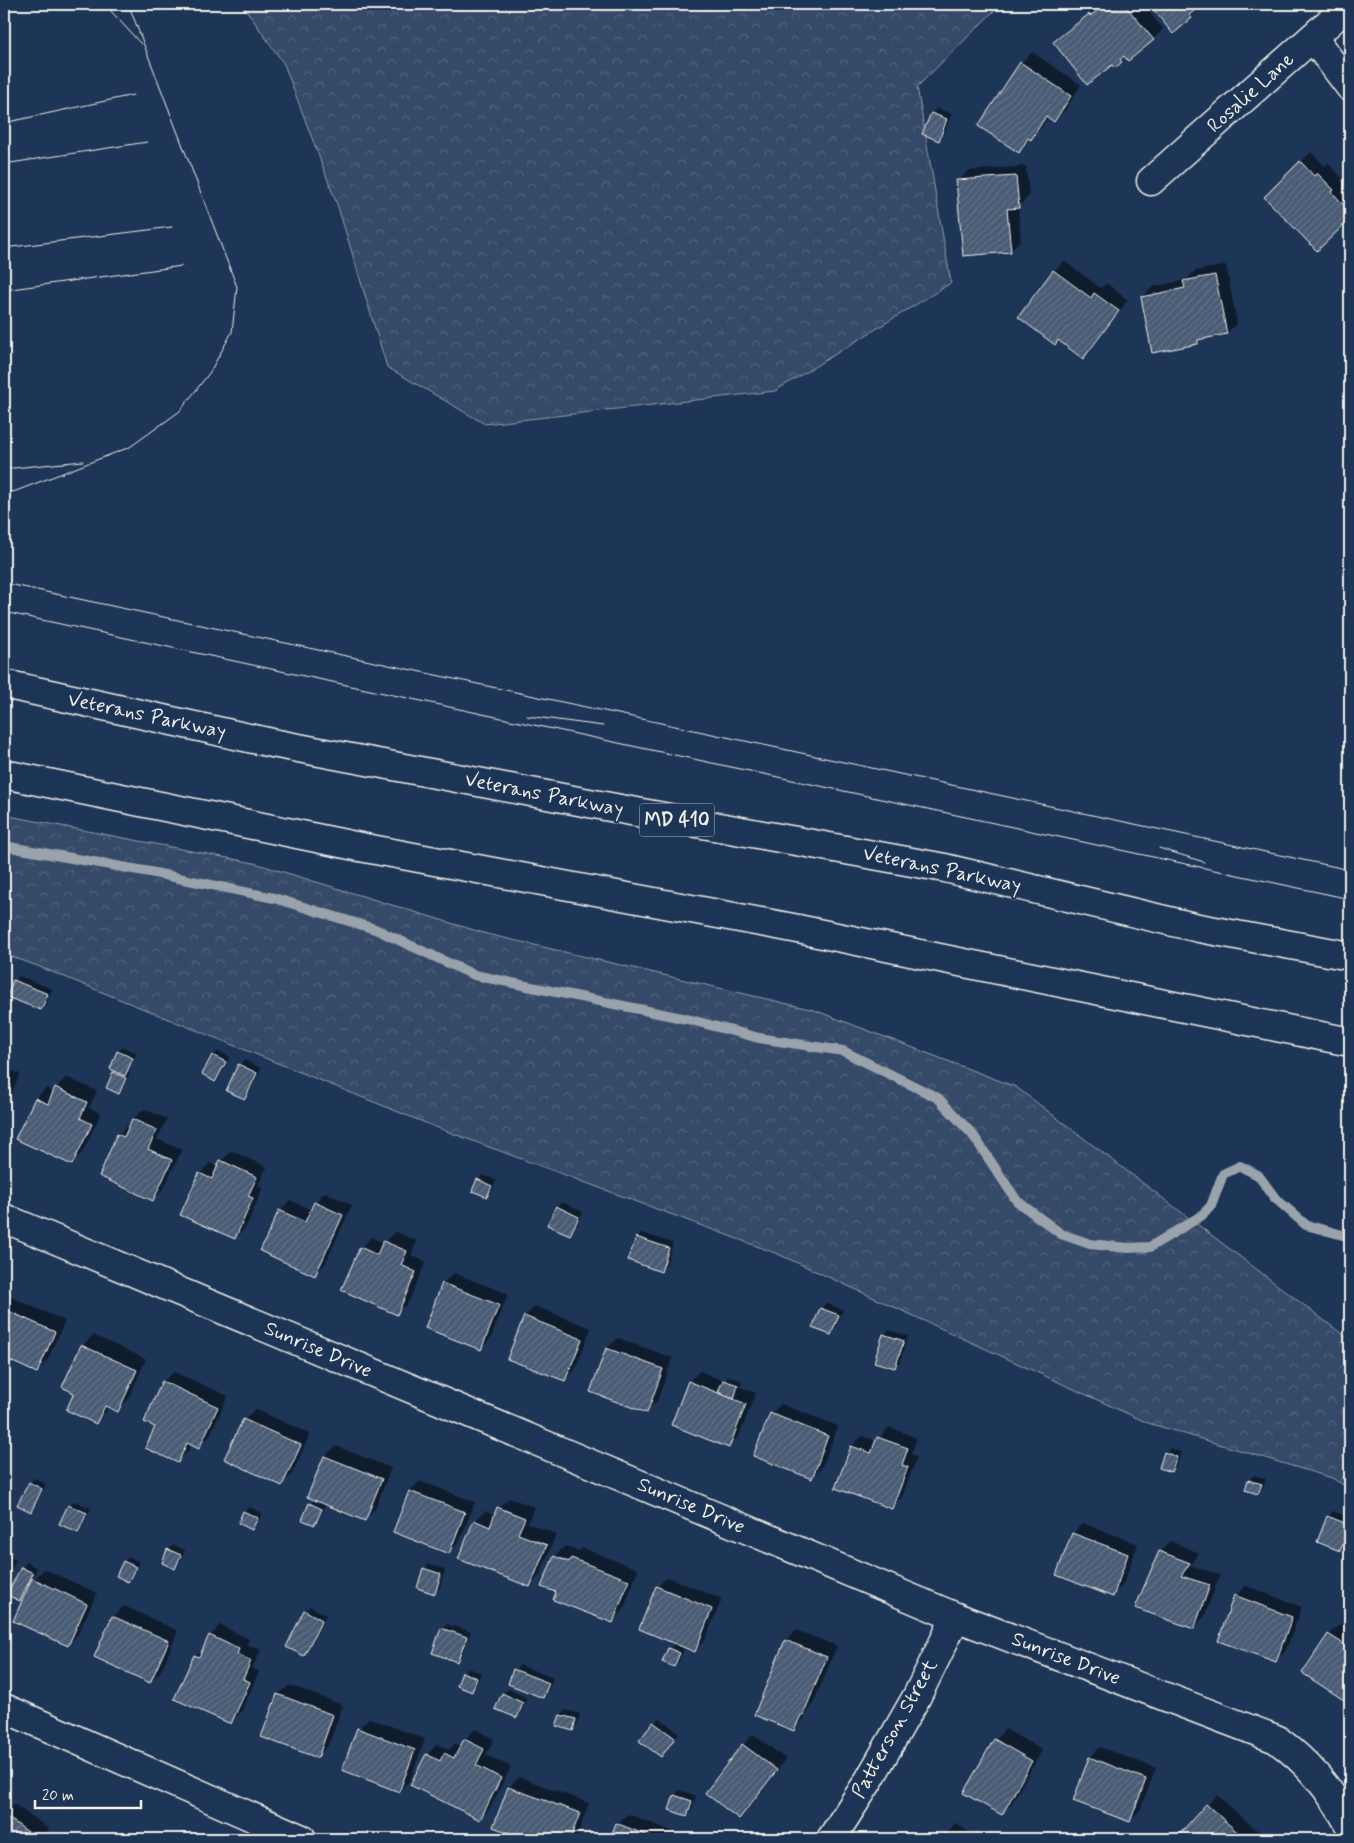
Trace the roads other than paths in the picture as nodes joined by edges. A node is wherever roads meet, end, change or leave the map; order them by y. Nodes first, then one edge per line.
1 (1350, 4) edge
2 (1312, 38) junction
3 (1350, 88) edge
4 (1151, 181) dead end
5 (4, 684) edge
6 (4, 774) edge
7 (1350, 956) edge
8 (1350, 1042) edge
9 (4, 1218) edge
10 (956, 1617) junction
11 (4, 1708) edge
12 (1350, 1826) edge
13 (302, 1839) edge
14 (831, 1839) edge

1 - 2 main road, Rosalie Lane
2 - 3 main road
2 - 4 main road, Rosalie Lane
5 - 7 main road, Veterans Parkway / MD 410
6 - 8 main road
9 - 10 main road, Sunrise Drive
10 - 12 main road, Sunrise Drive
10 - 14 main road, Patterson Street
11 - 13 main road

